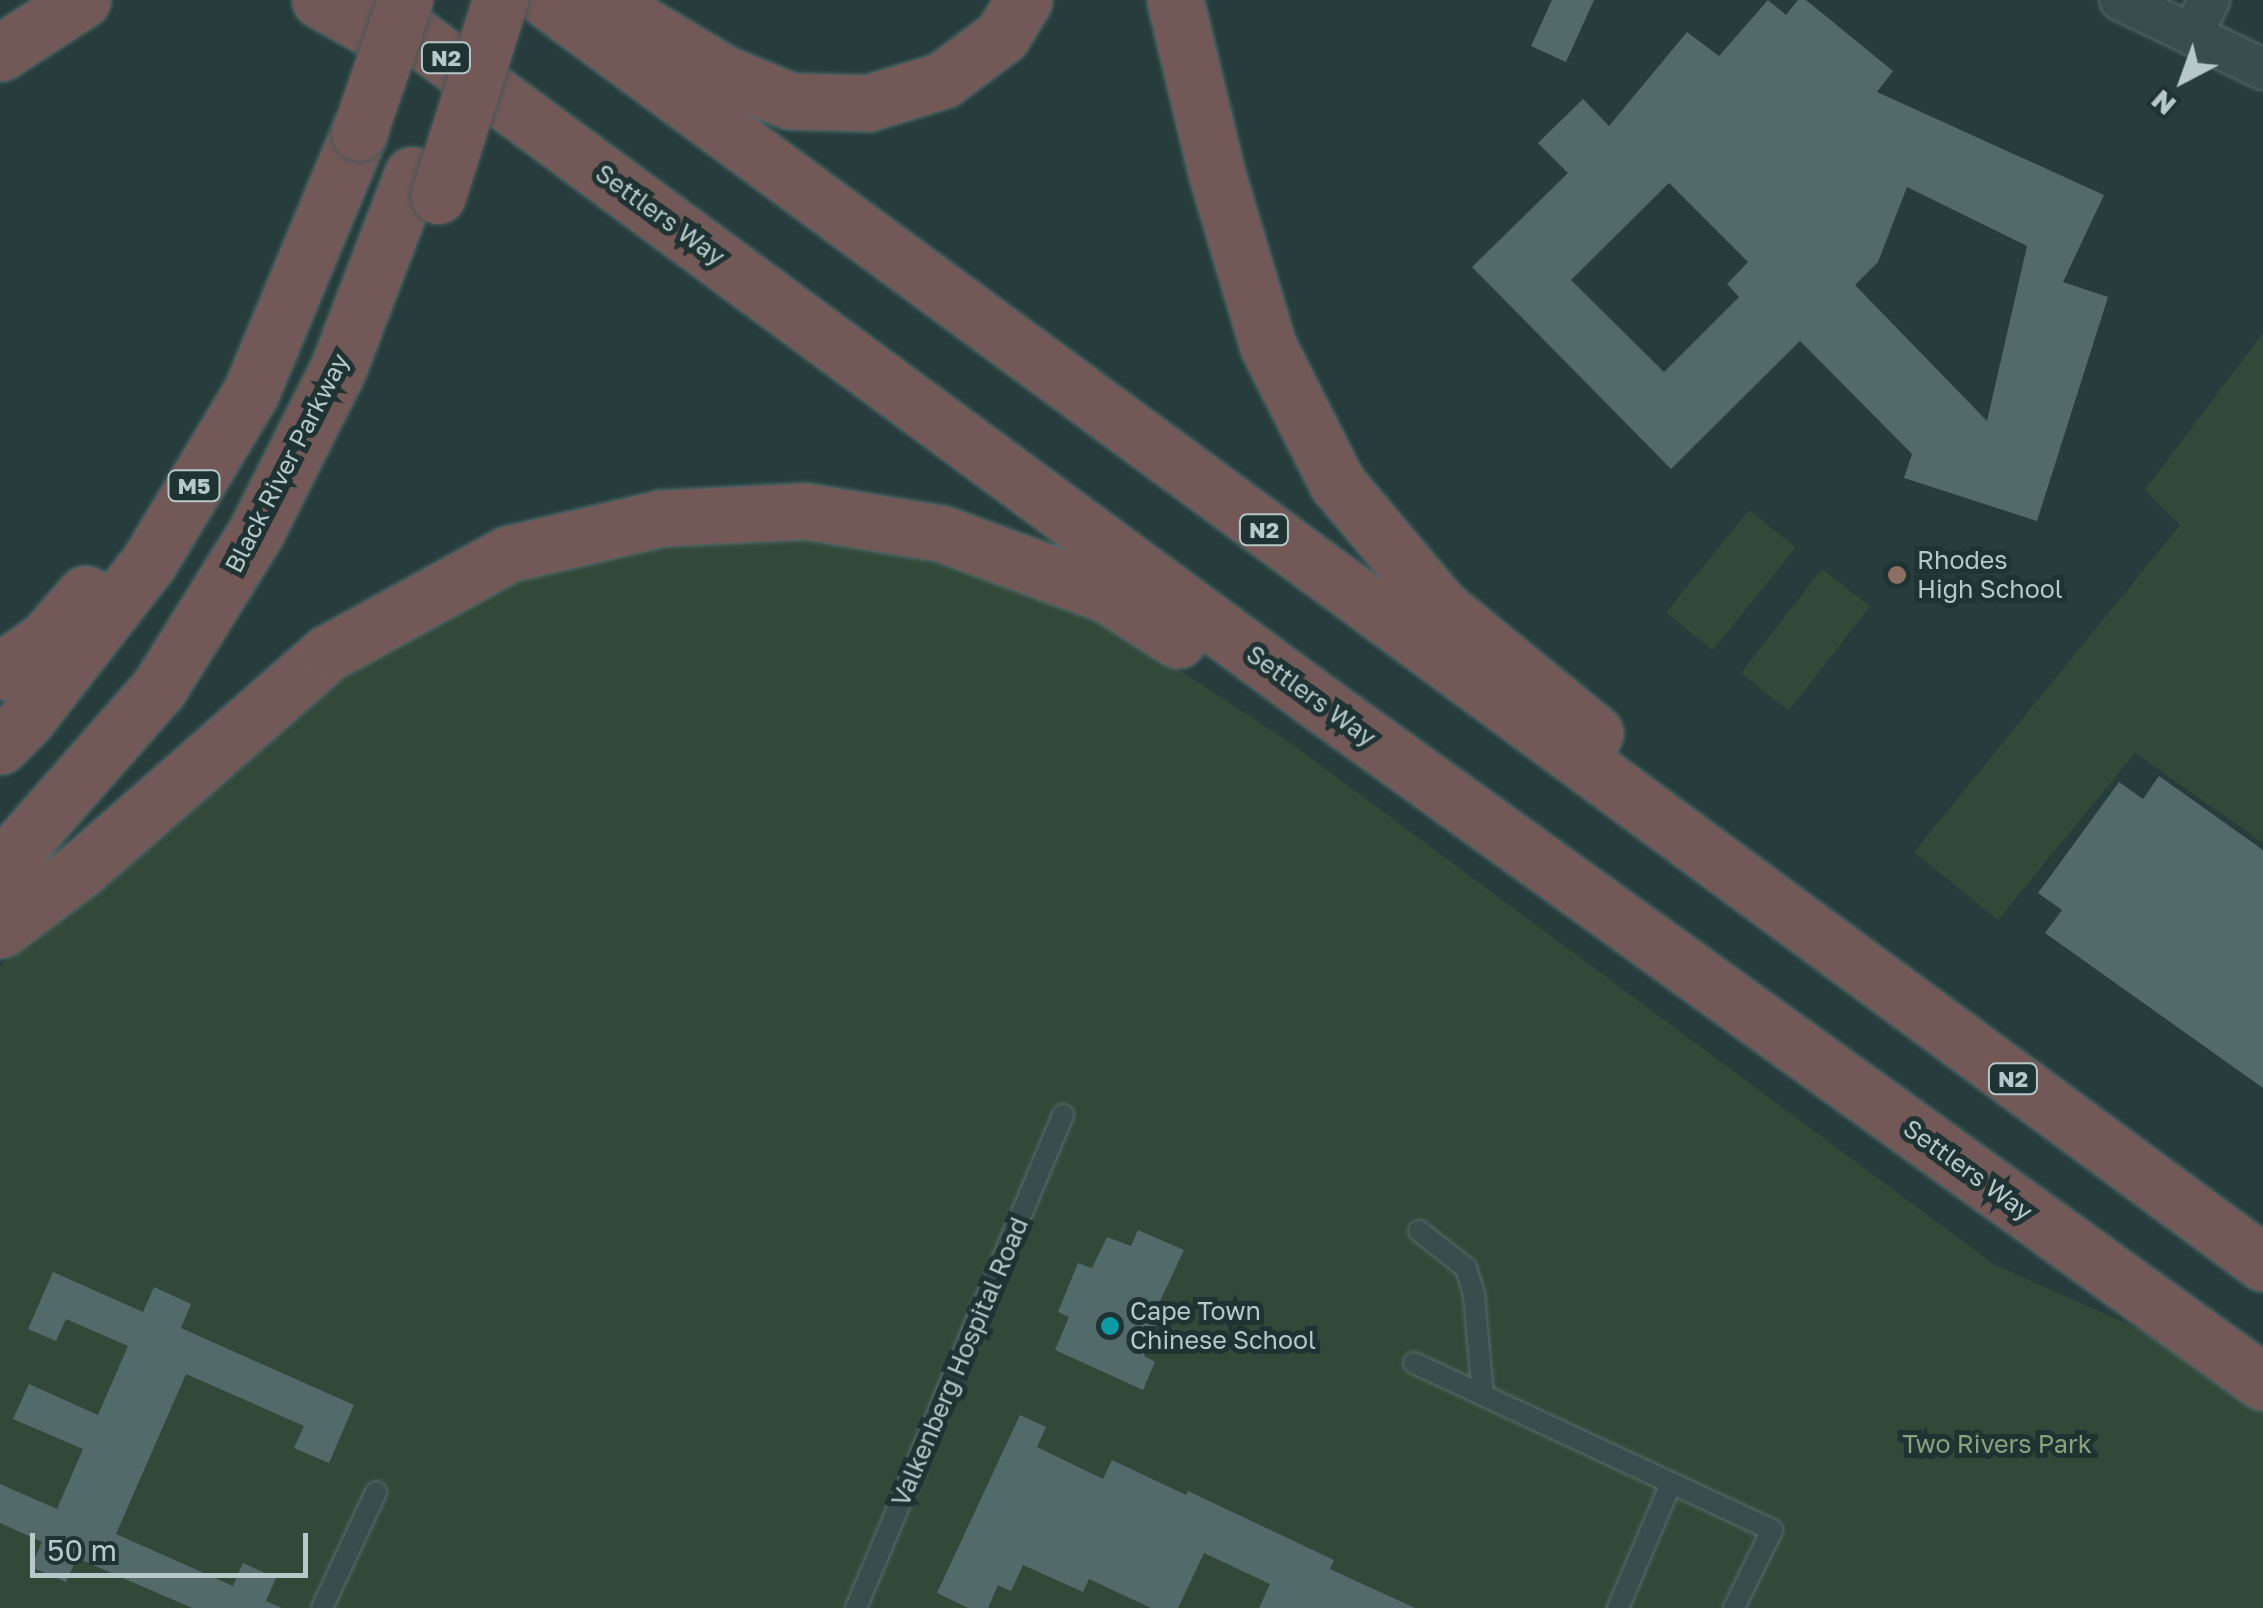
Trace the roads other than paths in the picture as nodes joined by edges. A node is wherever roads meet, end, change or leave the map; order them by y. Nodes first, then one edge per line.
1 (82, 0) edge
2 (320, 0) edge
3 (367, 0) edge
4 (404, 0) edge
5 (472, 0) edge
6 (500, 0) edge
7 (547, 0) edge
8 (576, 0) edge
9 (1024, 0) edge
10 (1175, 0) edge
11 (2120, 0) edge
12 (2200, 17) edge
13 (0, 53) edge
14 (2263, 69) edge
15 (526, 116) junction
16 (425, 186) junction
17 (336, 194) junction
18 (0, 672) edge
19 (1316, 700) junction
20 (0, 746) edge
21 (0, 869) edge
22 (1763, 896) junction
23 (0, 930) edge
24 (1063, 1116) dead end
25 (1418, 1231) dead end
26 (2263, 1262) edge
27 (1414, 1363) dead end
28 (2263, 1382) edge
29 (1483, 1396) junction
30 (1671, 1482) junction
31 (376, 1492) dead end
32 (322, 1608) edge
33 (856, 1608) edge
34 (1618, 1608) edge
35 (1734, 1608) edge

1 - 13 highway
2 - 15 highway
3 - 15 highway, Settlers Way / N2
4 - 17 highway, M5, bridge
5 - 16 highway, Black River Parkway
6 - 16 highway, bridge
7 - 22 highway, N2
8 - 9 highway
10 - 22 highway
11 - 12 street
12 - 14 street
15 - 19 highway, Settlers Way / N2
16 - 21 highway, Black River Parkway
17 - 18 highway
17 - 20 highway, M5
19 - 23 highway
19 - 28 highway, Settlers Way / N2
22 - 26 highway, N2
24 - 33 lane, Valkenberg Hospital Road
25 - 29 lane
27 - 29 lane
29 - 30 lane
30 - 34 lane
30 - 35 lane
31 - 32 lane

